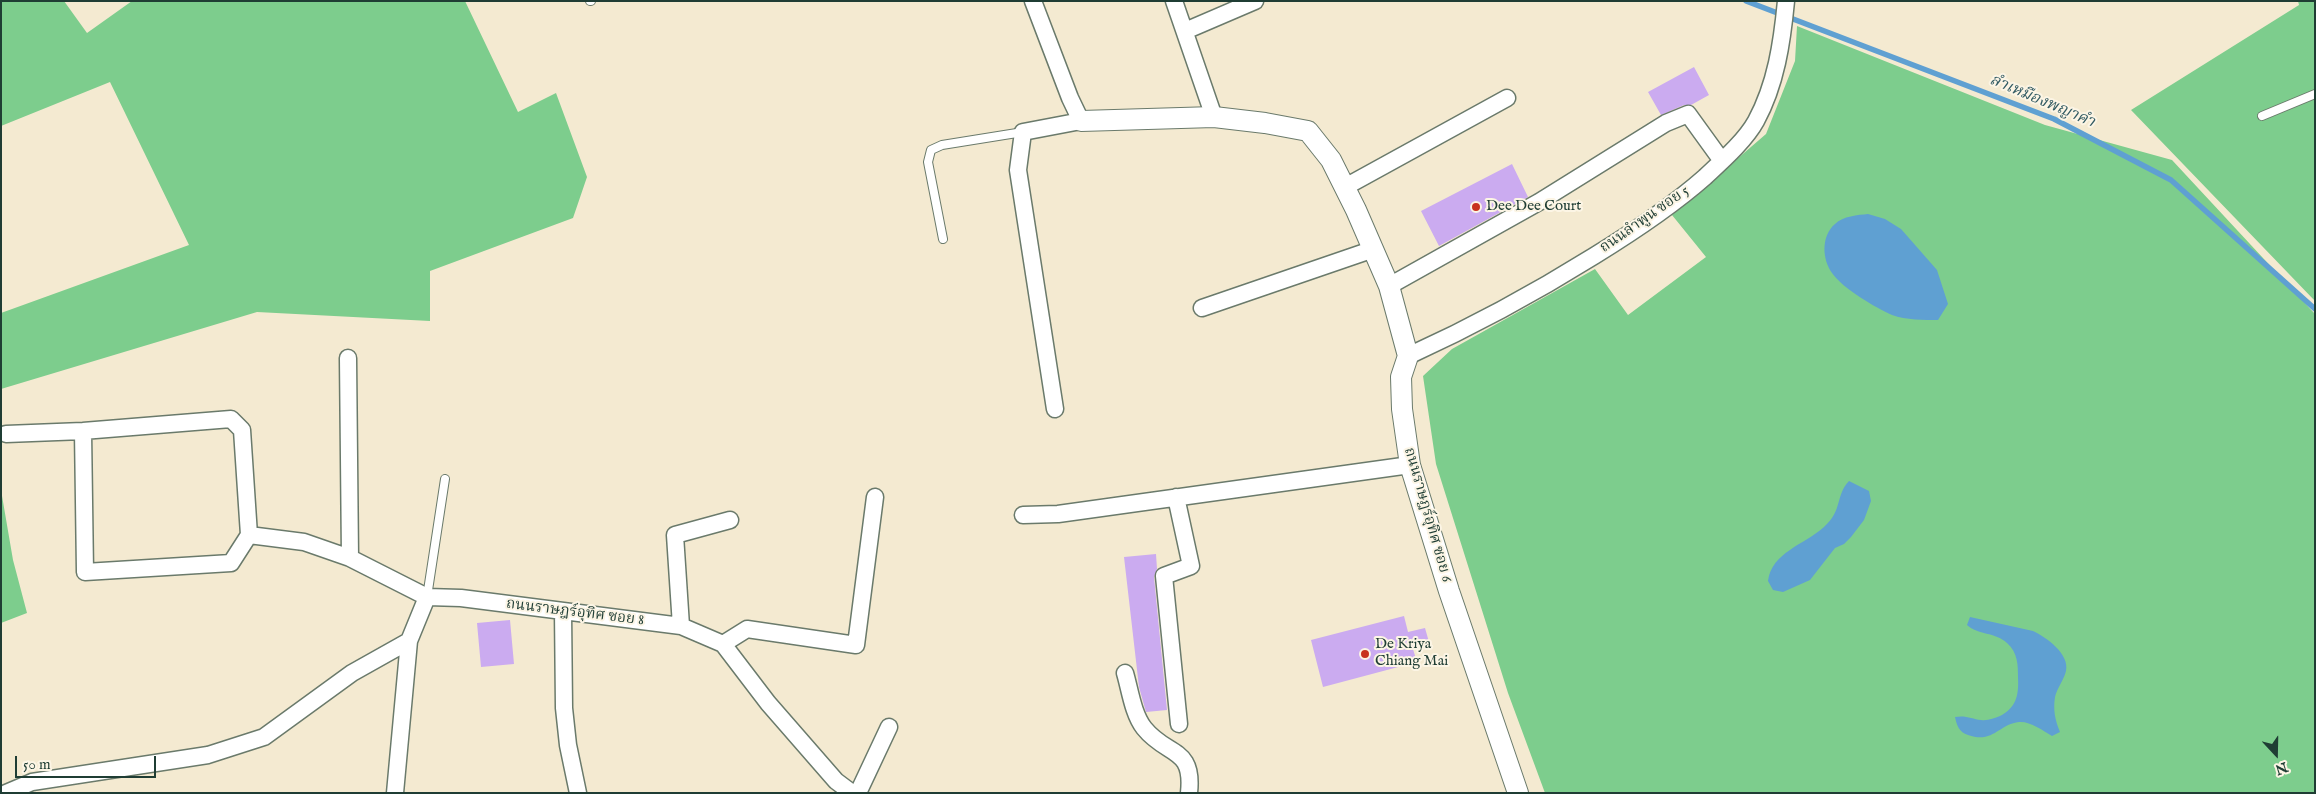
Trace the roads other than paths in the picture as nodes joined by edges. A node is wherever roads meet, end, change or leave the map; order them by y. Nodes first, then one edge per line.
1 (1033, 1) edge
2 (1174, 1) edge
3 (1256, 1) edge
4 (1786, 4) edge
5 (1186, 31) junction
6 (2315, 94) edge
7 (1507, 98) dead end
8 (2262, 116) dead end
9 (1214, 117) junction
10 (1081, 121) junction
11 (1023, 132) junction
12 (1722, 161) junction
13 (1345, 187) junction
14 (943, 239) dead end
15 (1374, 249) junction
16 (1389, 286) junction
17 (1202, 308) dead end
18 (1408, 356) junction
19 (348, 358) dead end
20 (1055, 410) dead end
21 (83, 431) junction
22 (6, 434) dead end
23 (1410, 466) junction
24 (445, 479) dead end
25 (875, 497) dead end
26 (1176, 497) junction
27 (1024, 515) dead end
28 (730, 520) dead end
29 (249, 535) junction
30 (350, 558) junction
31 (427, 597) junction
32 (563, 611) junction
33 (681, 626) junction
34 (409, 641) junction
35 (722, 644) junction
36 (1124, 673) dead end
37 (1179, 724) dead end
38 (889, 726) dead end
39 (834, 787) edge
40 (6, 793) edge
41 (395, 793) edge
42 (578, 793) edge
43 (852, 793) edge
44 (858, 793) edge
45 (1189, 793) edge
46 (1518, 793) edge

1 - 10 street
2 - 5 street
3 - 5 street
4 - 12 street, ถนนลำพูน ซอย 5
5 - 9 street
6 - 8 lane
7 - 13 street
9 - 10 street
9 - 13 street
10 - 11 street
11 - 14 lane
11 - 20 street
12 - 16 street
12 - 18 street, ถนนลำพูน ซอย 5
13 - 15 street
15 - 16 street
15 - 17 street
16 - 18 street
18 - 23 street, ถนนราษฎร์อุทิศ ซอย 6
19 - 30 street
21 - 22 street
21 - 29 street
21 - 29 street
23 - 26 street
23 - 46 street, ถนนราษฎร์อุทิศ ซอย 6
24 - 31 lane
25 - 35 street
26 - 27 street
26 - 37 street
28 - 33 street
29 - 30 street
30 - 31 street
31 - 32 street, ถนนราษฎร์อุทิศ ซอย 8
31 - 34 street
32 - 33 street, ถนนราษฎร์อุทิศ ซอย 8
32 - 42 street
33 - 35 street, ถนนราษฎร์อุทิศ ซอย 8
34 - 40 street
34 - 41 street
35 - 39 street, ถนนราษฎร์อุทิศ ซอย 8
36 - 45 street
38 - 44 street
39 - 43 street, ถนนราษฎร์อุทิศ ซอย 8

